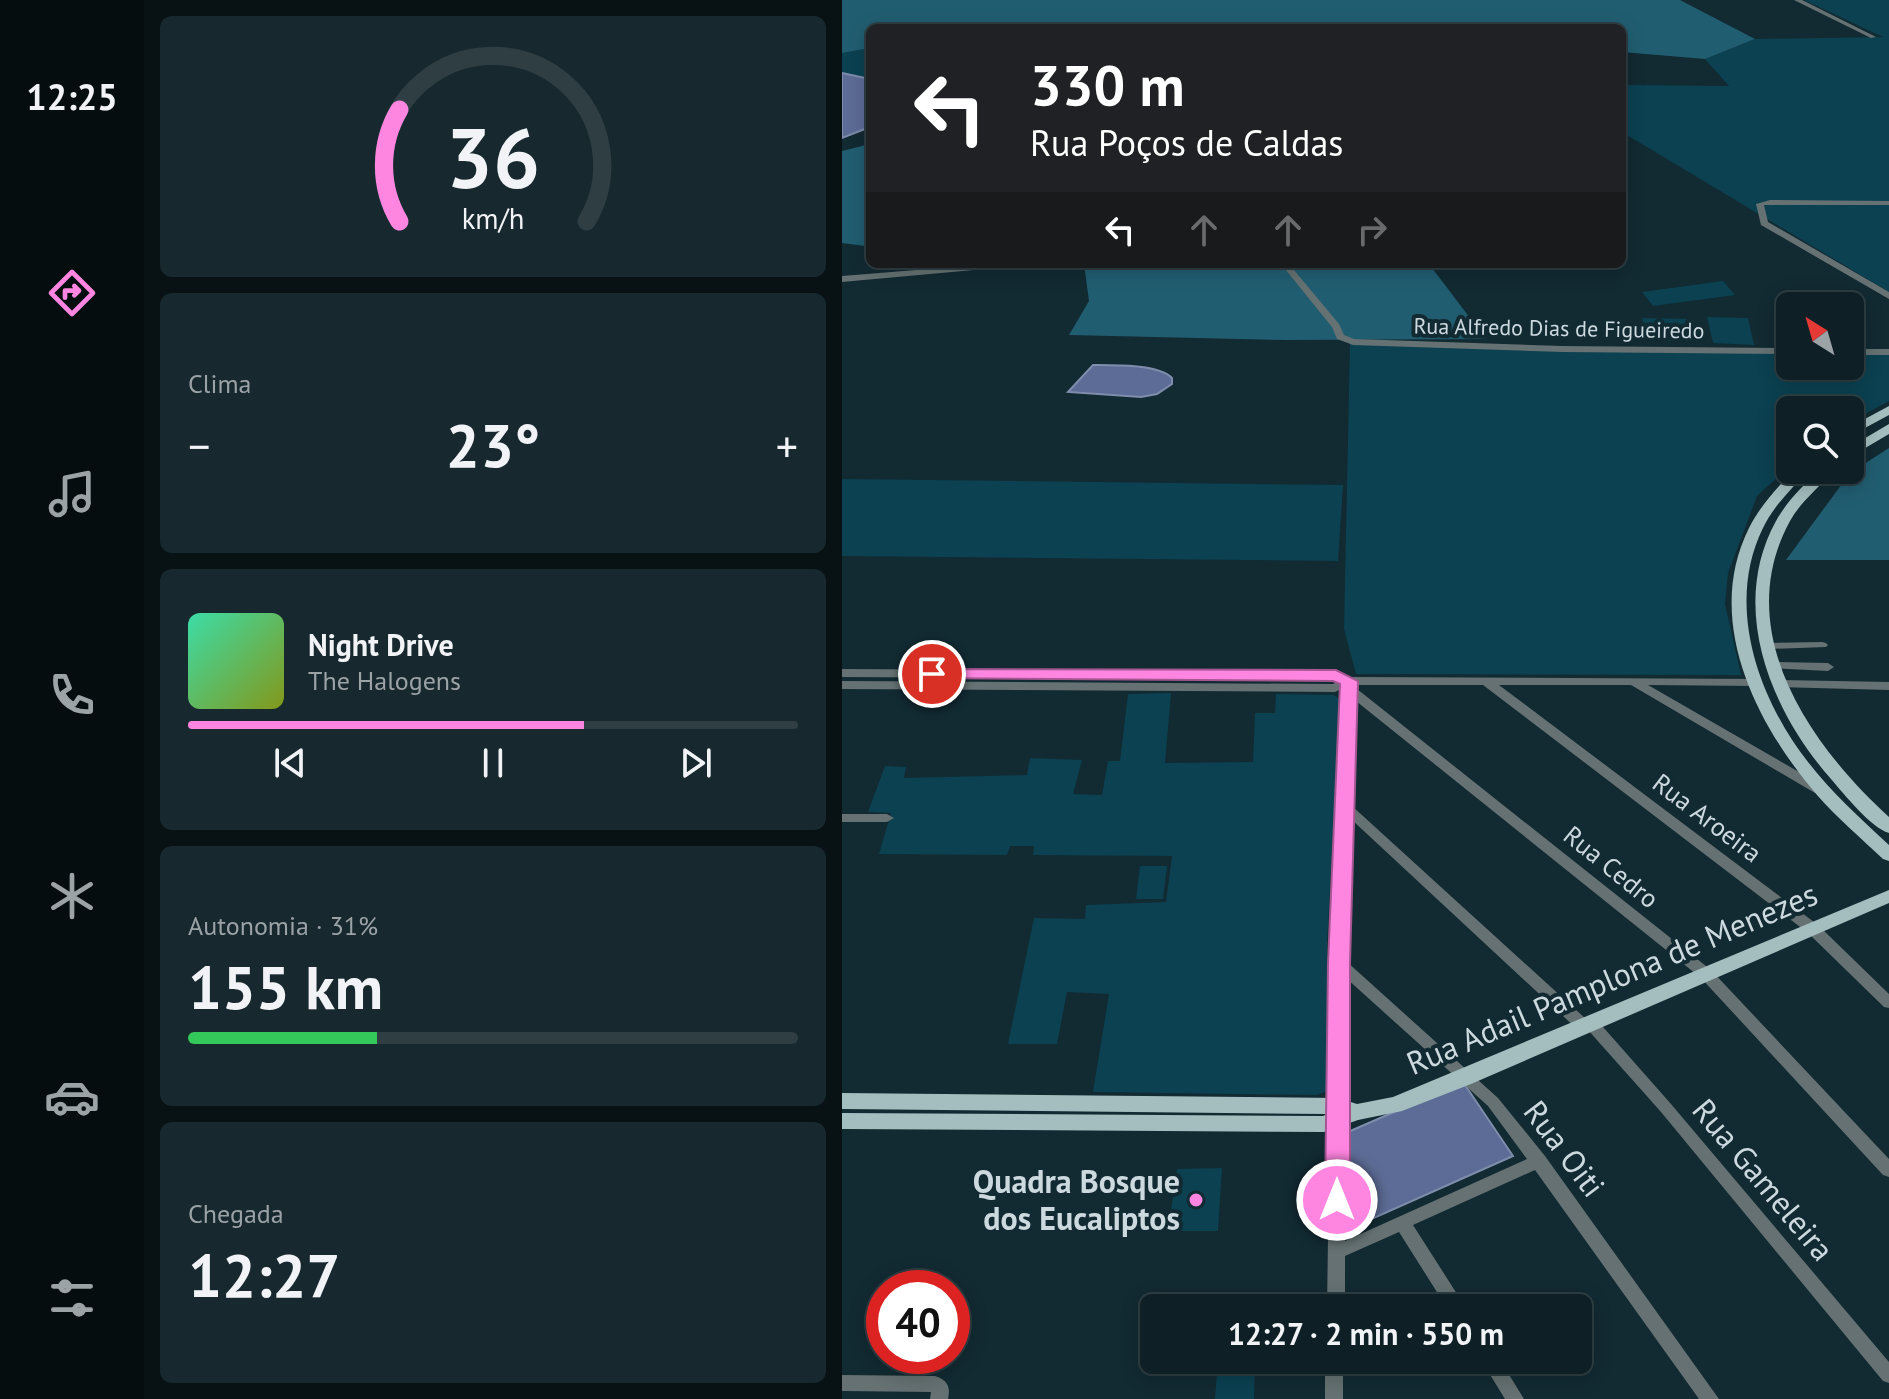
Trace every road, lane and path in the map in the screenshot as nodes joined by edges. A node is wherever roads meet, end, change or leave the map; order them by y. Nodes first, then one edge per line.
1 (1797, 0) edge
2 (1873, 37) dead end
3 (1889, 203) edge
4 (972, 268) edge
5 (1288, 268) edge
6 (842, 279) edge
7 (1889, 296) edge
8 (1776, 351) edge
9 (1864, 352) edge
10 (1889, 352) edge
11 (1889, 410) edge
12 (1864, 424) edge
13 (1889, 428) edge
14 (1864, 444) edge
15 (1788, 484) edge
16 (1814, 484) edge
17 (1739, 608) junction
18 (1763, 610) junction
19 (1822, 645) dead end
20 (1767, 646) junction
21 (1773, 666) junction
22 (1828, 667) dead end
23 (842, 673) edge
24 (1632, 681) junction
25 (1487, 682) junction
26 (1755, 682) junction
27 (1780, 684) junction
28 (842, 685) edge
29 (1350, 686) junction
30 (1889, 686) edge
31 (1823, 791) junction
32 (1346, 807) junction
33 (842, 818) edge
34 (887, 818) dead end
35 (1889, 827) edge
36 (1889, 855) edge
37 (1889, 896) edge
38 (1813, 929) junction
39 (1339, 963) junction
40 (1706, 974) junction
41 (1889, 1003) edge
42 (1587, 1024) junction
43 (1464, 1078) junction
44 (842, 1101) edge
45 (1103, 1104) junction
46 (1163, 1104) junction
47 (922, 1111) junction
48 (1344, 1113) junction
49 (842, 1121) edge
50 (1069, 1122) junction
51 (1128, 1122) junction
52 (1539, 1161) junction
53 (1889, 1170) edge
54 (1403, 1224) junction
55 (1337, 1252) junction
56 (1336, 1294) edge
57 (1448, 1294) edge
58 (1334, 1374) edge
59 (1499, 1374) edge
60 (1889, 1375) edge
61 (842, 1383) edge
62 (939, 1398) edge
63 (1334, 1399) edge
64 (1515, 1399) edge
65 (1710, 1399) edge

1 - 2 street
3 - 7 street
4 - 6 street
5 - 8 street, Rua Alfredo Dias de Figueiredo
9 - 10 street
11 - 12 main road
13 - 14 main road
15 - 17 main road
16 - 18 main road
17 - 18 main road
17 - 26 main road
18 - 20 main road
19 - 20 street
20 - 21 main road
21 - 22 street
21 - 27 main road
23 - 29 street
24 - 25 street
24 - 26 street
24 - 31 street
25 - 29 street
25 - 38 street, Rua Aroeira
26 - 31 main road
27 - 30 street
27 - 35 main road
28 - 29 street
29 - 32 street
29 - 40 street, Rua Cedro
31 - 36 main road
32 - 39 street
32 - 42 street, Rua Gameleira
33 - 34 street
37 - 38 main road, Rua Adail Pamplona de Menezes
38 - 40 main road, Rua Adail Pamplona de Menezes
38 - 41 street, Rua Aroeira
39 - 43 street, Rua Oiti
39 - 48 street
40 - 42 main road, Rua Adail Pamplona de Menezes
40 - 53 street, Rua Cedro
42 - 43 main road, Rua Adail Pamplona de Menezes
42 - 60 street, Rua Gameleira
43 - 48 main road, Rua Adail Pamplona de Menezes
43 - 52 street, Rua Oiti
44 - 47 main road, Rua Adail Pamplona de Menezes
45 - 46 main road, Rua Adail Pamplona de Menezes
45 - 47 main road, Rua Adail Pamplona de Menezes
45 - 50 main road
46 - 48 main road, Rua Adail Pamplona de Menezes
46 - 51 main road
47 - 49 main road, Rua Adail Pamplona de Menezes
47 - 50 main road, Rua Adail Pamplona de Menezes
48 - 51 main road, Rua Adail Pamplona de Menezes
48 - 55 street
50 - 51 main road, Rua Adail Pamplona de Menezes
52 - 54 street
52 - 65 street, Rua Oiti
54 - 55 street
54 - 57 street
55 - 56 street
58 - 63 street
59 - 64 street
61 - 62 street

